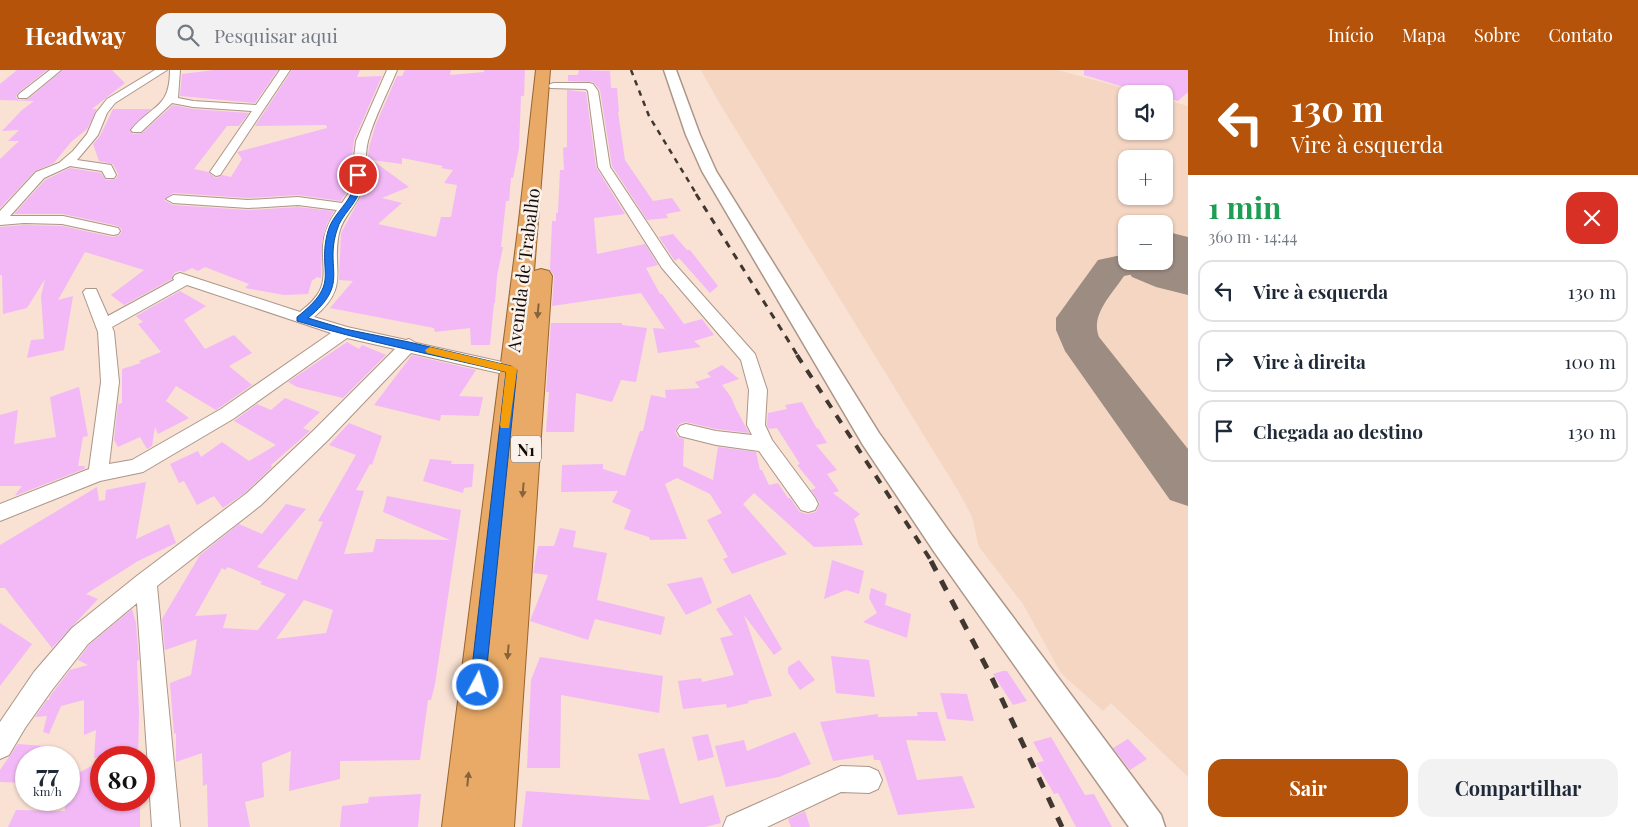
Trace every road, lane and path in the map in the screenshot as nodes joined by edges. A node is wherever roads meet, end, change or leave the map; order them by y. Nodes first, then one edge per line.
1 (56, 70) edge
2 (162, 70) edge
3 (175, 70) edge
4 (285, 70) edge
5 (392, 70) edge
6 (670, 70) edge
7 (551, 75) edge
8 (23, 96) dead end
9 (172, 96) junction
10 (259, 108) junction
11 (137, 130) dead end
12 (68, 162) junction
13 (216, 172) dead end
14 (110, 175) dead end
15 (172, 199) dead end
16 (346, 207) junction
17 (1, 218) edge
18 (112, 231) dead end
19 (90, 292) dead end
20 (301, 319) junction
21 (103, 325) junction
22 (344, 332) junction
23 (409, 345) junction
24 (522, 372) junction
25 (686, 430) dead end
26 (765, 444) junction
27 (98, 474) junction
28 (808, 504) dead end
29 (0, 513) edge
30 (146, 582) junction
31 (490, 703) junction
32 (0, 746) edge
33 (869, 780) dead end
34 (166, 827) edge
35 (462, 827) edge
36 (494, 827) edge
37 (737, 827) edge
38 (1149, 827) edge

1 - 8 street
2 - 12 street
3 - 9 street
4 - 10 street
5 - 16 street
6 - 38 street
7 - 24 highway, Avenida de Trabalho / N1
7 - 26 street
9 - 10 street
9 - 11 street
10 - 13 street
12 - 14 street
12 - 17 street
15 - 16 street
16 - 20 street
17 - 18 street
19 - 21 street
20 - 21 street
20 - 22 street
21 - 27 street
22 - 23 street
22 - 27 street
23 - 24 street
23 - 30 street
24 - 31 highway, Avenida de Trabalho / N1
25 - 26 street
26 - 28 street
27 - 29 street
30 - 32 street
30 - 34 street
35 -> 31 highway, Avenida de Trabalho / N1
31 - 36 highway, Avenida de Trabalho / N1
33 - 37 street

